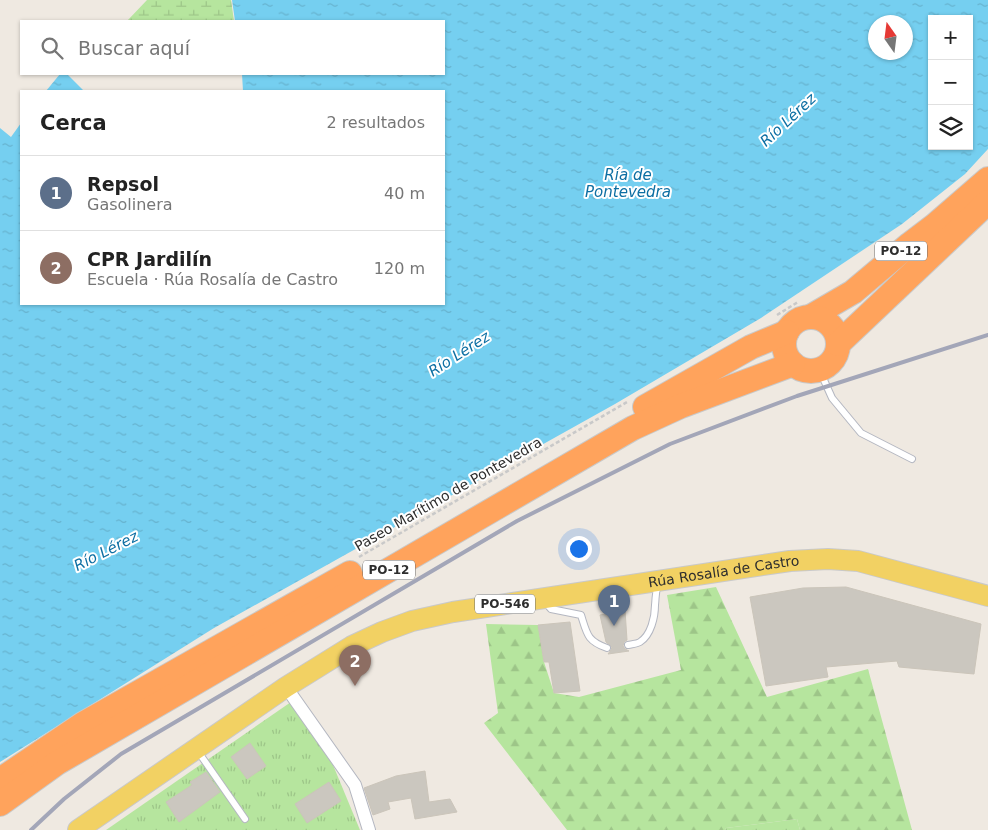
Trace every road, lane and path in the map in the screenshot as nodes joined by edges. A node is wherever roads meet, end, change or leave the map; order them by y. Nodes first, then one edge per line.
1 (988, 179) edge
2 (988, 202) edge
3 (808, 308) junction
4 (779, 325) junction
5 (838, 344) junction
6 (793, 364) junction
7 (819, 370) junction
8 (628, 402) dead end
9 (912, 459) dead end
10 (358, 558) dead end
11 (660, 580) junction
12 (988, 596) edge
13 (542, 598) junction
14 (628, 645) dead end
15 (607, 648) dead end
16 (286, 687) junction
17 (196, 749) junction
18 (0, 780) edge
19 (0, 804) edge
20 (245, 819) dead end
21 (78, 830) edge
22 (369, 830) edge

1 - 3 highway, PO-12
2 - 5 highway, PO-12
3 - 4 path
3 - 4 highway
3 - 5 highway
4 - 6 highway
4 - 18 highway, PO-12
5 - 7 highway
6 - 7 highway
6 - 19 highway, PO-12
7 - 9 lane
8 - 10 path, Paseo Marítimo de Pontevedra
11 - 12 main road, Rúa Rosalía de Castro / PO-546
11 - 13 main road, Rúa Rosalía de Castro / PO-546
11 - 14 lane
13 - 15 lane
13 - 16 main road, Rúa Rosalía de Castro / PO-546
16 - 17 main road, Rúa Rosalía de Castro / PO-546
16 - 22 street
17 - 20 lane
17 - 21 main road, Rúa Rosalía de Castro / PO-546

